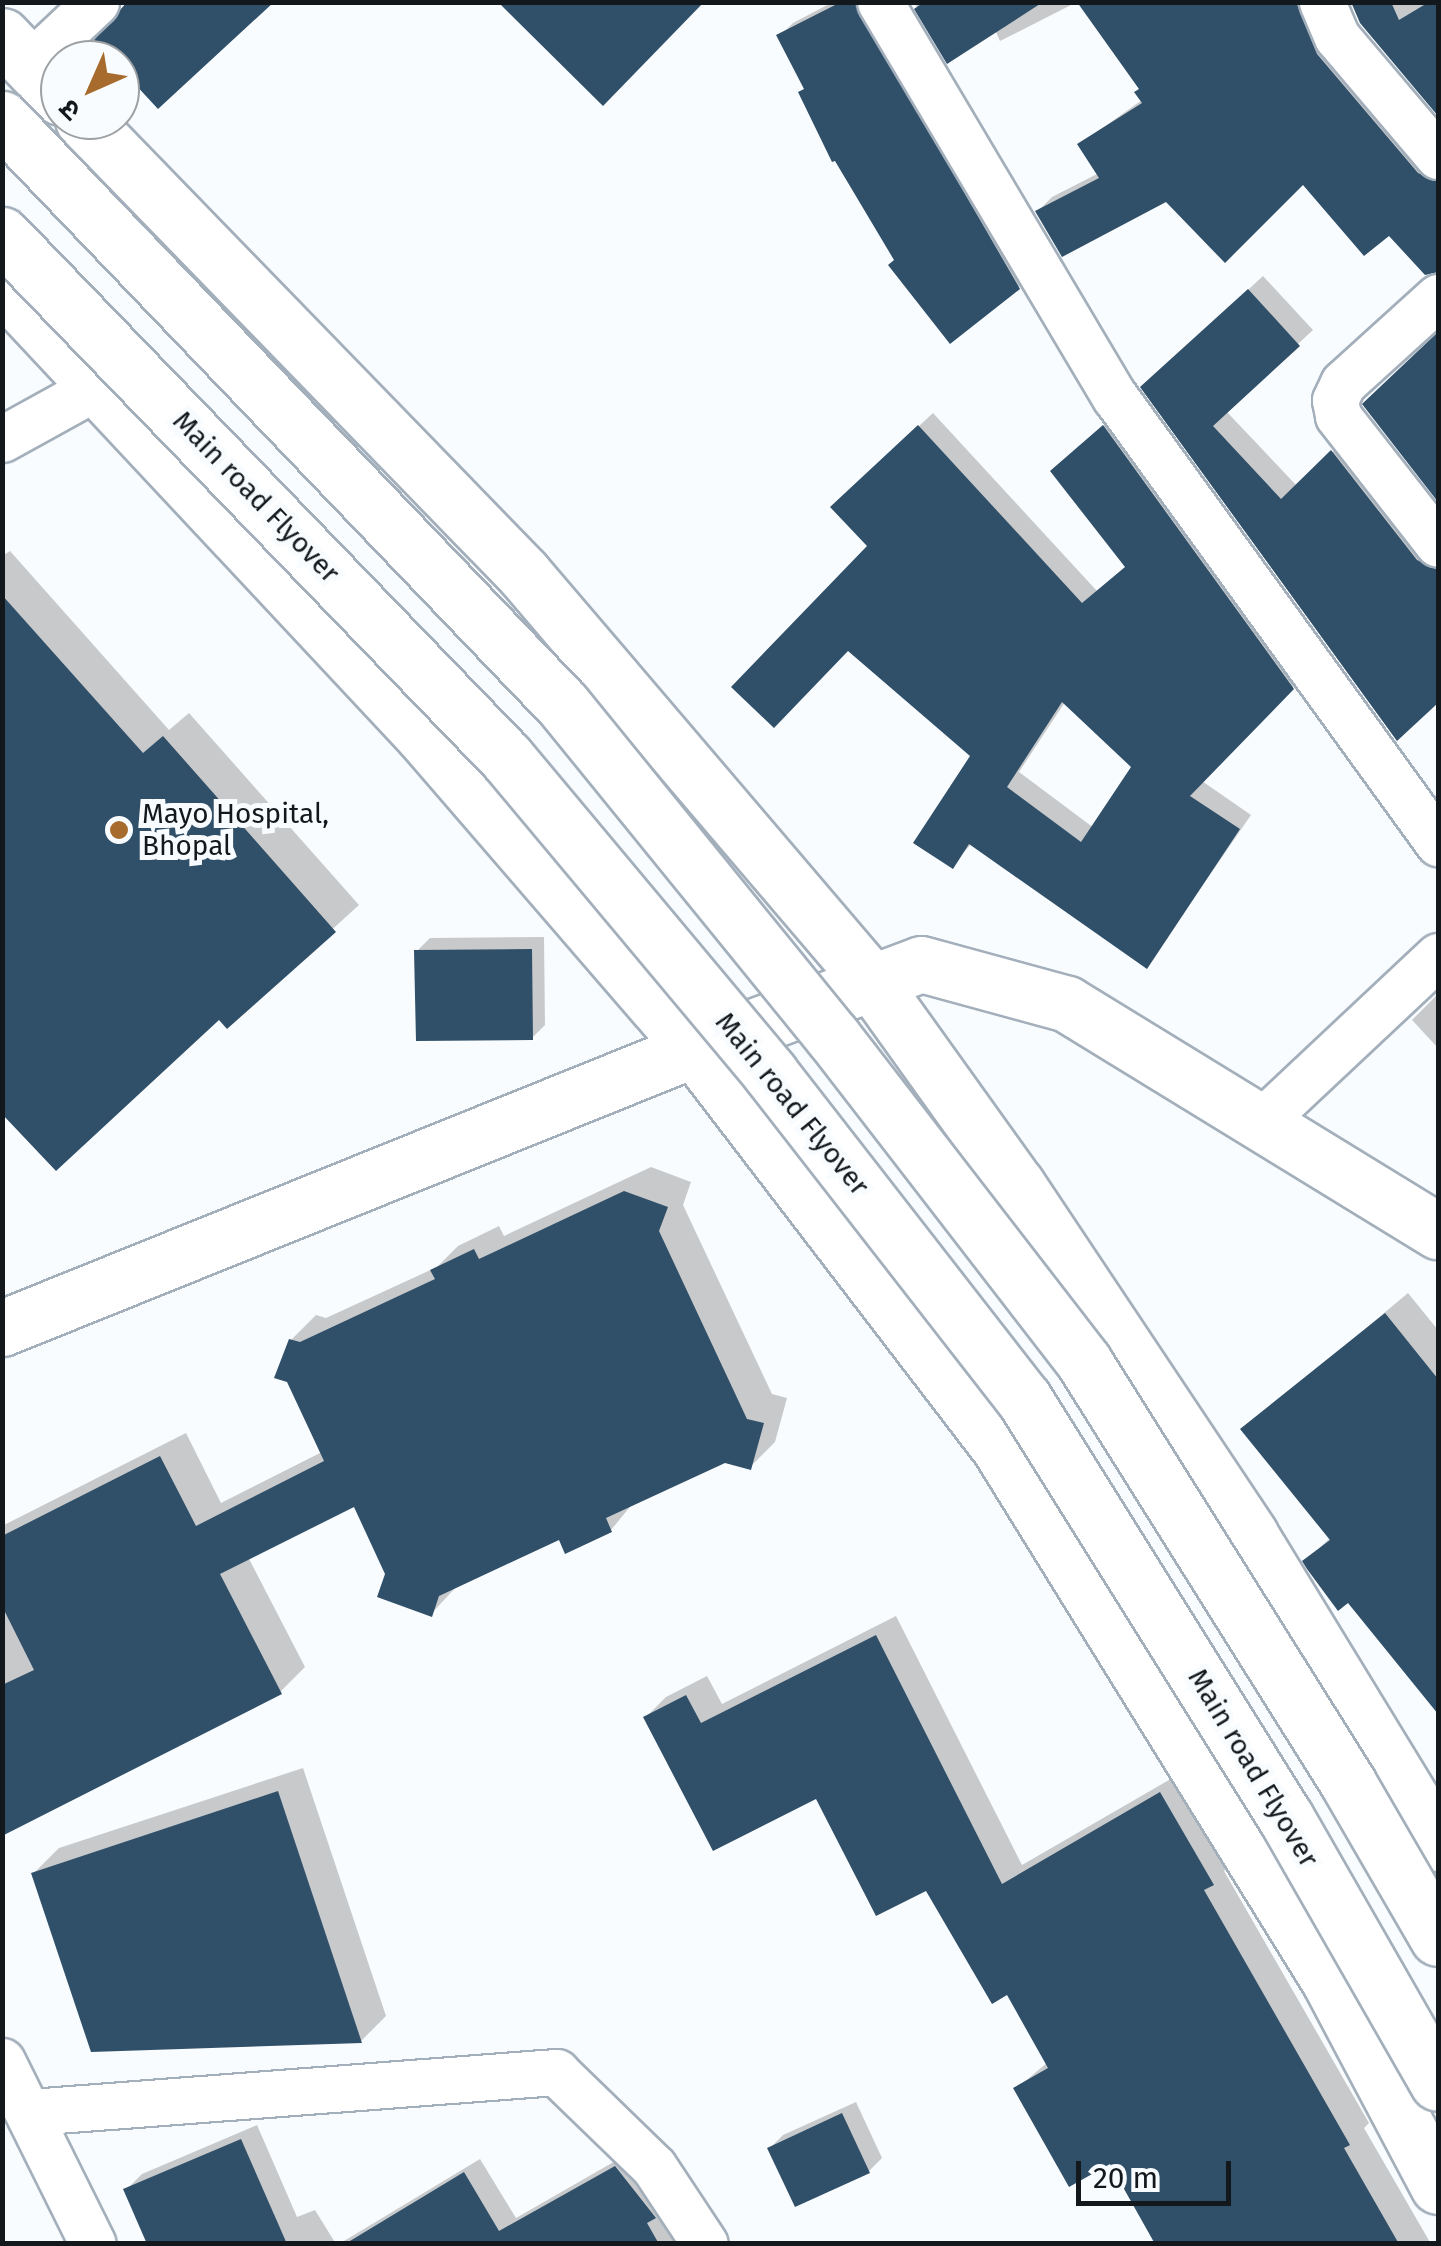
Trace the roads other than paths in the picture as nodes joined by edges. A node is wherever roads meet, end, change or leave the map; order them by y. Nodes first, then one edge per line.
1 (96, 2) edge
2 (1322, 2) edge
3 (892, 6) edge
4 (31, 66) edge
5 (2, 119) edge
6 (101, 140) edge
7 (1438, 156) edge
8 (2, 235) edge
9 (2, 286) edge
10 (1438, 297) edge
11 (100, 385) junction
12 (2, 440) edge
13 (1438, 544) edge
14 (1438, 842) edge
15 (1438, 956) edge
16 (870, 980) junction
17 (694, 1049) junction
18 (1260, 1123) junction
19 (1438, 1231) edge
20 (2, 1328) edge
21 (1438, 1843) edge
22 (1438, 1938) edge
23 (2, 2061) edge
24 (1438, 2083) edge
25 (31, 2112) junction
26 (1438, 2186) edge
27 (93, 2244) edge
28 (705, 2244) edge

1 - 4 street
2 - 7 street
3 - 14 street
5 - 22 street, bridge
6 - 16 street
8 - 24 street, Main road Flyover, bridge
9 - 11 street
10 - 13 street
11 - 12 street
11 - 17 street
15 - 18 street
16 - 17 street
16 - 18 street
16 - 21 street
17 - 20 street
17 - 26 street
18 - 19 street
23 - 25 street
25 - 27 street
25 - 28 street

